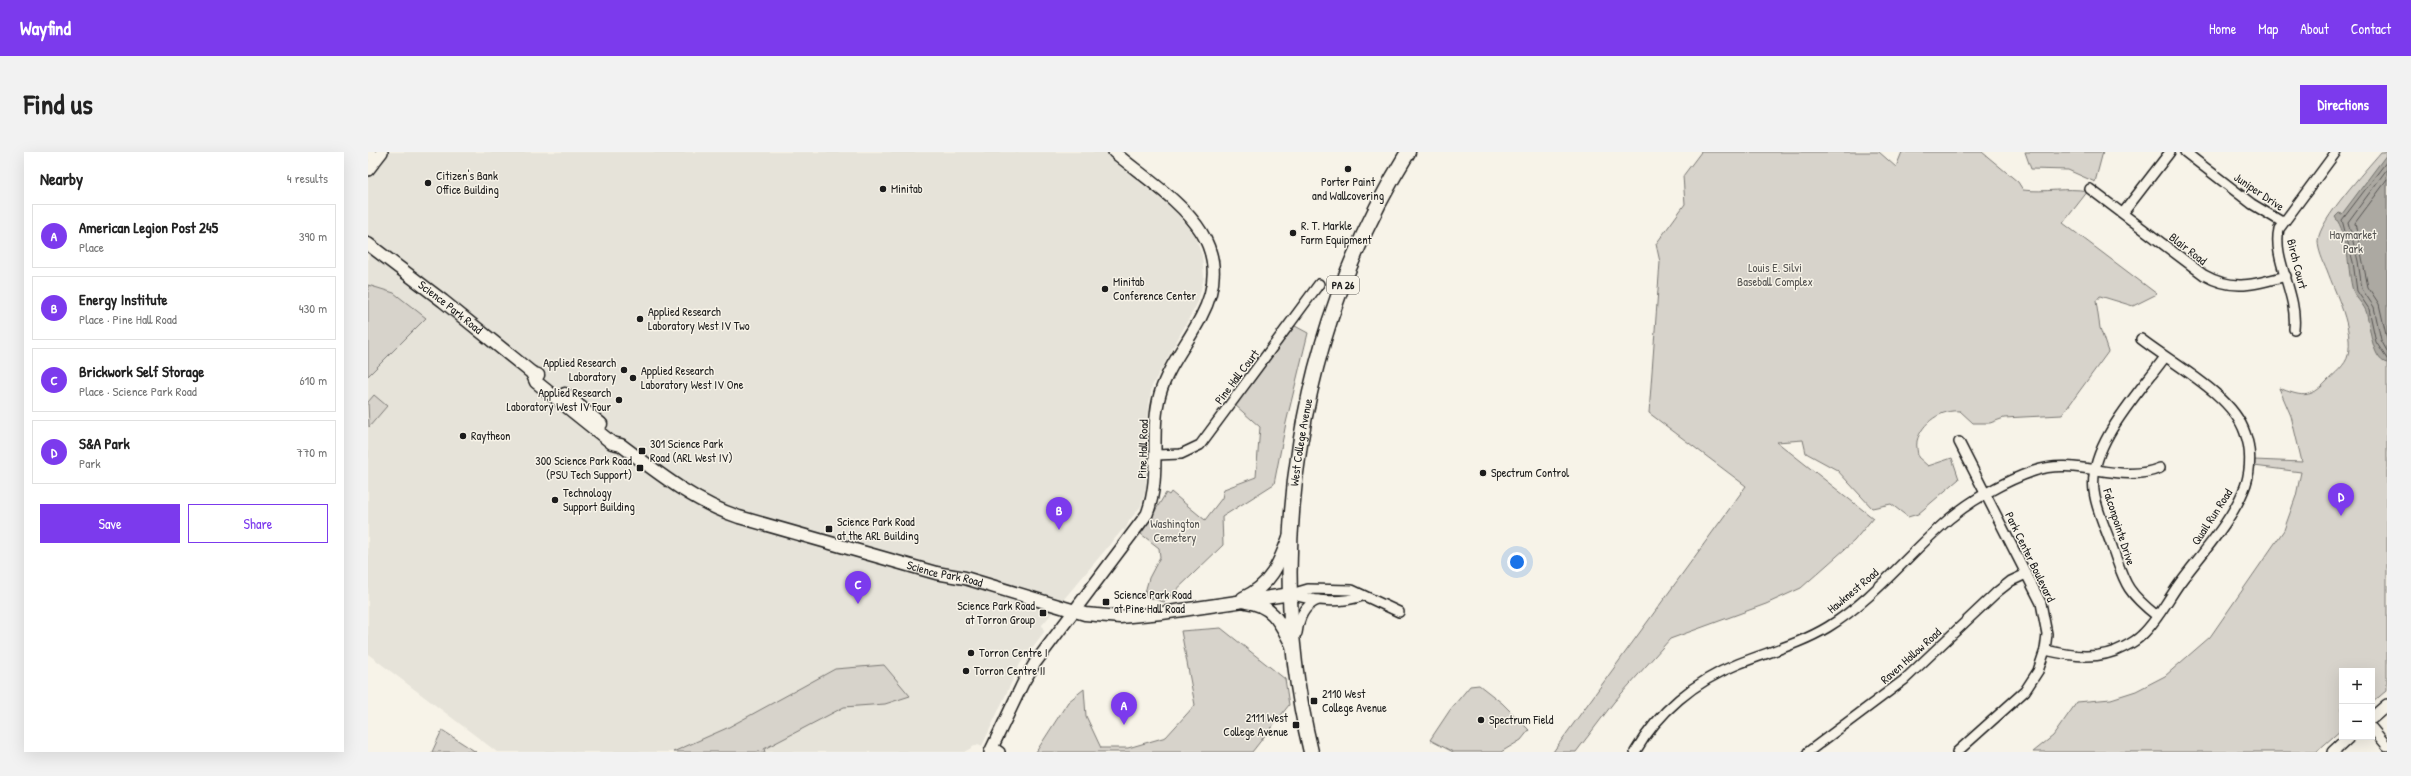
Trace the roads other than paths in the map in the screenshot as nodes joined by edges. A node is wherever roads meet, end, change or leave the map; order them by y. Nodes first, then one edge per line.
1 (370, 152) edge
2 (382, 152) edge
3 (1114, 152) edge
4 (1408, 152) edge
5 (2170, 152) edge
6 (2185, 152) edge
7 (2332, 154) edge
8 (368, 155) edge
9 (368, 170) edge
10 (2090, 189) dead end
11 (2123, 213) junction
12 (2282, 222) junction
13 (368, 244) edge
14 (2286, 276) junction
15 (1319, 284) dead end
16 (2294, 329) dead end
17 (2142, 339) dead end
18 (2165, 357) junction
19 (1959, 442) dead end
20 (1156, 455) junction
21 (2160, 468) dead end
22 (2094, 469) junction
23 (1986, 494) junction
24 (1290, 535) junction
25 (2026, 574) junction
26 (1291, 594) junction
27 (1362, 596) junction
28 (1321, 599) junction
29 (1232, 602) junction
30 (1074, 611) junction
31 (1399, 612) dead end
32 (2157, 616) junction
33 (2045, 650) junction
34 (1295, 651) junction
35 (2387, 705) edge
36 (2375, 715) edge
37 (2375, 732) edge
38 (2346, 740) edge
39 (2387, 746) edge
40 (995, 750) edge
41 (1311, 752) edge
42 (1635, 752) edge
43 (1808, 752) edge
44 (1957, 752) edge
45 (2333, 752) edge

1 - 8 street
2 - 9 street
3 - 20 street, Pine Hall Road
4 - 24 main road, West College Avenue / PA 26
5 - 11 street
6 - 12 street, Juniper Drive
7 - 12 street, Birch Court
10 - 11 street, Blair Road
11 - 14 street, Blair Road
12 - 14 street, Birch Court
13 - 30 main road, Science Park Road
14 - 16 street, Birch Court
15 - 20 street, Pine Hall Court
17 - 18 street, Quail Run Road
18 - 22 street, Falconpointe Drive
18 - 32 street, Quail Run Road
19 - 23 street, Park Center Boulevard
20 - 30 street, Pine Hall Road
21 - 22 street, Hawknest Road
22 - 23 street, Hawknest Road
22 - 32 street, Falconpointe Drive
23 - 25 street, Park Center Boulevard
23 - 42 street, Hawknest Road
24 - 26 main road, West College Avenue / PA 26
24 - 29 main road
25 - 33 street, Park Center Boulevard
25 - 43 street, Raven Hollow Road
26 - 27 street
26 - 28 street
26 - 29 main road, Science Park Road
26 - 34 main road, West College Avenue / PA 26
27 - 28 street
27 - 31 street
28 - 34 street
29 - 30 main road, Science Park Road
29 - 34 main road
30 - 40 street, Pine Hall Road
32 - 33 street, Quail Run Road
33 - 44 street, Park Center Boulevard
34 - 41 main road, West College Avenue / PA 26
35 - 36 street
37 - 39 street
38 - 45 street

